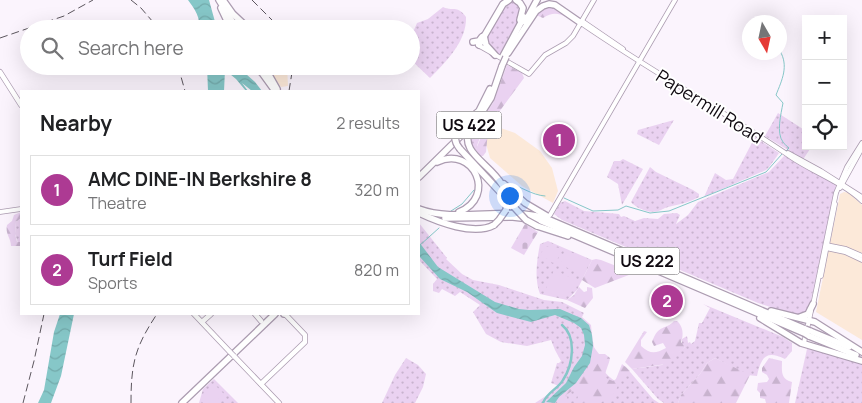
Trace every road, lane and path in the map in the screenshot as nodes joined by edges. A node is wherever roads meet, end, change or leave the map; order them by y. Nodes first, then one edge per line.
1 (220, 0) edge
2 (505, 0) edge
3 (509, 0) edge
4 (516, 0) edge
5 (535, 0) edge
6 (554, 0) edge
7 (594, 0) edge
8 (674, 0) edge
9 (226, 20) edge
10 (233, 20) edge
11 (239, 20) edge
12 (582, 22) junction
13 (483, 36) junction
14 (477, 44) joint
15 (495, 55) junction
16 (505, 55) junction
17 (639, 61) junction
18 (501, 65) junction
19 (0, 72) edge
20 (264, 75) edge
21 (267, 75) edge
22 (490, 89) junction
23 (276, 90) edge
24 (276, 90) edge
25 (20, 103) edge
26 (477, 120) junction
27 (862, 144) edge
28 (862, 148) edge
29 (430, 166) junction
30 (420, 174) edge
31 (420, 174) edge
32 (496, 176) junction
33 (840, 184) junction
34 (862, 197) edge
35 (862, 201) edge
36 (20, 209) edge
37 (420, 211) edge
38 (420, 211) edge
39 (420, 211) edge
40 (0, 212) edge
41 (442, 214) junction
42 (550, 215) dead end
43 (566, 226) junction
44 (826, 246) junction
45 (612, 251) junction
46 (862, 258) edge
47 (727, 296) junction
48 (734, 304) junction
49 (813, 304) junction
50 (195, 315) edge
51 (210, 315) edge
52 (256, 315) edge
53 (273, 315) edge
54 (285, 315) edge
55 (797, 317) junction
56 (810, 320) junction
57 (202, 322) junction
58 (262, 322) junction
59 (807, 332) junction
60 (805, 344) junction
61 (862, 352) edge
62 (862, 359) edge
63 (261, 384) junction
64 (180, 403) edge
65 (279, 403) edge

1 - 9 highway
1 - 10 highway
1 - 11 highway
2 - 13 highway
3 - 13 highway
4 - 16 highway
5 - 16 highway, US 222
6 - 12 highway
7 - 12 main road
8 - 17 main road
12 - 15 main road
12 - 16 highway
12 - 17 main road, Papermill Road
13 - 14 highway
13 - 15 highway
14 - 15 main road
16 - 18 highway, US 222, bridge
17 - 33 main road, Papermill Road
17 - 42 main road
18 - 22 highway, US 222
18 - 26 highway, US 222
19 - 25 main road
20 - 23 highway
21 - 24 highway
22 - 30 highway, US 422
22 - 45 highway, US 222, bridge
26 - 29 highway
26 - 32 highway, US 222
27 - 33 main road
28 - 33 main road
29 - 31 highway
29 - 41 highway
32 - 37 highway, bridge
32 - 43 highway, US 222
33 - 34 main road, Papermill Road
33 - 35 main road, Papermill Road
33 - 44 main road
36 - 40 main road
38 - 41 highway
39 - 45 highway
41 - 43 highway
43 - 47 highway, US 222
44 - 46 main road
44 - 49 main road
44 - 56 main road
45 - 48 highway, US 222
47 - 55 highway
47 - 59 highway, US 222
48 - 59 highway, US 222
48 - 60 highway
49 - 55 highway
49 - 56 main road
50 - 57 main road
51 - 57 main road
52 - 58 main road
53 - 58 highway
54 - 63 main road
55 - 56 highway
56 - 60 main road
56 - 61 highway
57 - 63 main road
58 - 64 highway
59 - 61 highway, US 222
59 - 62 highway, US 222
60 - 62 highway
63 - 65 main road

